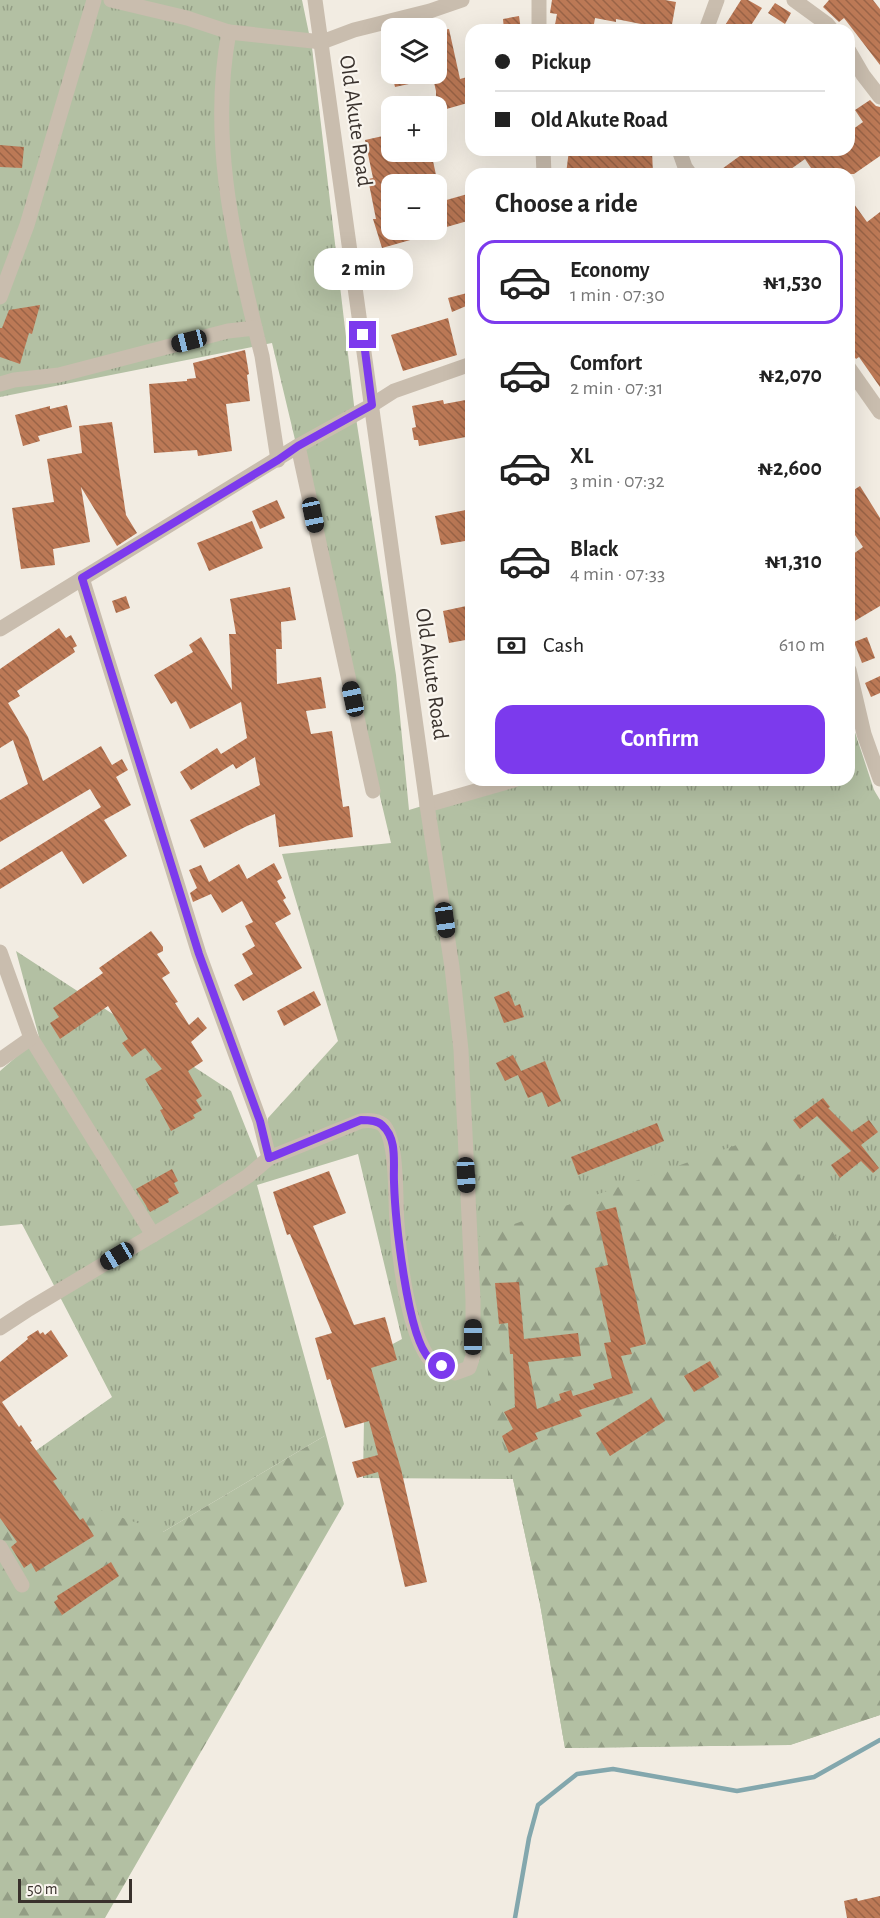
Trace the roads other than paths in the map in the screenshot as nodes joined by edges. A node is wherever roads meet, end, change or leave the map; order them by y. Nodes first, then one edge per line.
1 (94, 0) edge
2 (111, 0) edge
3 (315, 0) edge
4 (462, 0) edge
5 (538, 0) edge
6 (717, 0) edge
7 (794, 0) edge
8 (539, 24) edge
9 (708, 24) edge
10 (827, 24) edge
11 (229, 32) junction
12 (322, 42) junction
13 (855, 60) edge
14 (880, 98) edge
15 (0, 297) edge
16 (255, 328) junction
17 (465, 366) edge
18 (855, 377) edge
19 (0, 384) edge
20 (372, 405) junction
21 (880, 412) edge
22 (298, 446) junction
23 (278, 460) junction
24 (82, 578) junction
25 (0, 629) edge
26 (855, 696) edge
27 (880, 779) edge
28 (492, 786) edge
29 (373, 791) dead end
30 (427, 805) junction
31 (0, 952) edge
32 (31, 1038) junction
33 (0, 1060) edge
34 (269, 1158) junction
35 (153, 1234) junction
36 (0, 1328) edge
37 (0, 1546) edge
38 (22, 1585) dead end

1 - 15 street
2 - 11 street
3 - 12 street, Old Akute Road
4 - 12 street
5 - 8 street
6 - 9 street
7 - 10 street
11 - 12 street
11 - 16 street
12 - 20 street, Old Akute Road
13 - 14 street
16 - 19 street
16 - 23 street
17 - 20 street
18 - 21 street
20 - 22 street
20 - 30 street, Old Akute Road
22 - 23 street
22 - 29 street
23 - 24 street
24 - 25 street
24 - 34 street
26 - 27 street
28 - 30 street
30 - 34 street, Old Akute Road
31 - 32 street
32 - 33 street
32 - 35 street
34 - 35 street
35 - 36 street
37 - 38 street

